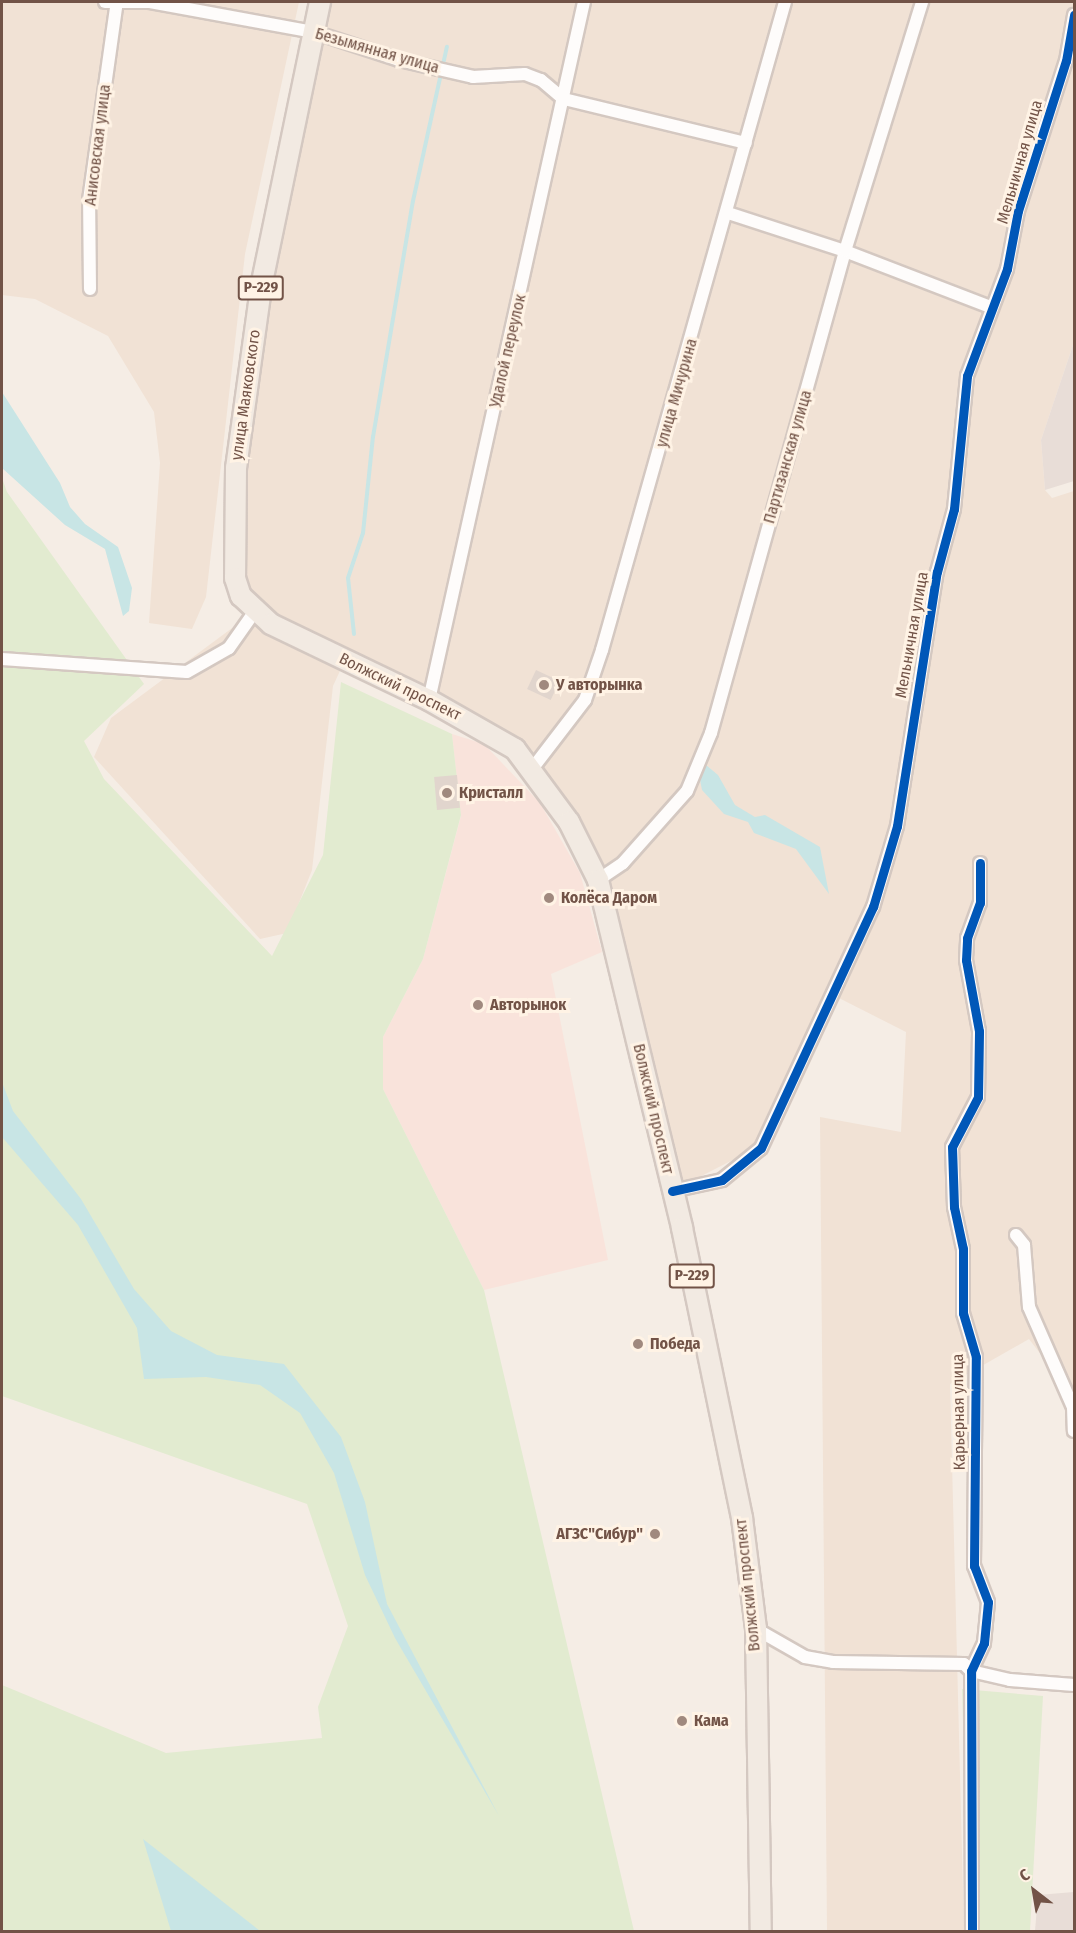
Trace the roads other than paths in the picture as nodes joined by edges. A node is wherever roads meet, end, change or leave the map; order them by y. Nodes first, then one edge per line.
1 (320, 2) edge
2 (584, 2) edge
3 (785, 2) edge
4 (922, 2) edge
5 (113, 3) edge
6 (1074, 15) edge
7 (314, 32) junction
8 (564, 99) junction
9 (746, 143) junction
10 (728, 213) junction
11 (845, 251) junction
12 (90, 289) dead end
13 (990, 307) junction
14 (235, 578) joint
15 (255, 611) junction
16 (2, 659) edge
17 (429, 700) junction
18 (532, 769) junction
19 (981, 863) dead end
20 (598, 880) junction
21 (672, 1191) junction
22 (1016, 1235) dead end
23 (1074, 1431) edge
24 (756, 1629) junction
25 (971, 1671) junction
26 (1074, 1685) edge
27 (761, 1932) edge
28 (972, 1932) edge

1 - 7 main road, улица Маяковского / Р-229
2 - 8 street, Удалой переулок
3 - 9 street, улица Мичурина
4 - 11 street, Партизанская улица
5 - 7 street, Безымянная улица
5 - 12 street, Анисовская улица
6 - 13 street, Мельничная улица
7 - 8 street, Безымянная улица
7 - 14 main road, улица Маяковского / Р-229
8 - 9 street, Безымянная улица
8 - 17 street, Удалой переулок
9 - 10 street, улица Мичурина
10 - 11 street
10 - 18 street, улица Мичурина
11 - 13 street
11 - 20 street, Партизанская улица
13 - 21 street, Мельничная улица
14 - 15 main road, Волжский проспект / Р-229
15 - 16 street
15 - 17 main road, Волжский проспект / Р-229
17 - 18 main road, Волжский проспект / Р-229
18 - 20 main road, Волжский проспект / Р-229
19 - 25 street, Карьерная улица
20 - 21 main road, Волжский проспект / Р-229
21 - 24 main road, Волжский проспект / Р-229
22 - 23 street
24 - 25 street
24 - 27 main road, Волжский проспект / Р-229
25 - 26 street
25 - 28 street, Карьерная улица

